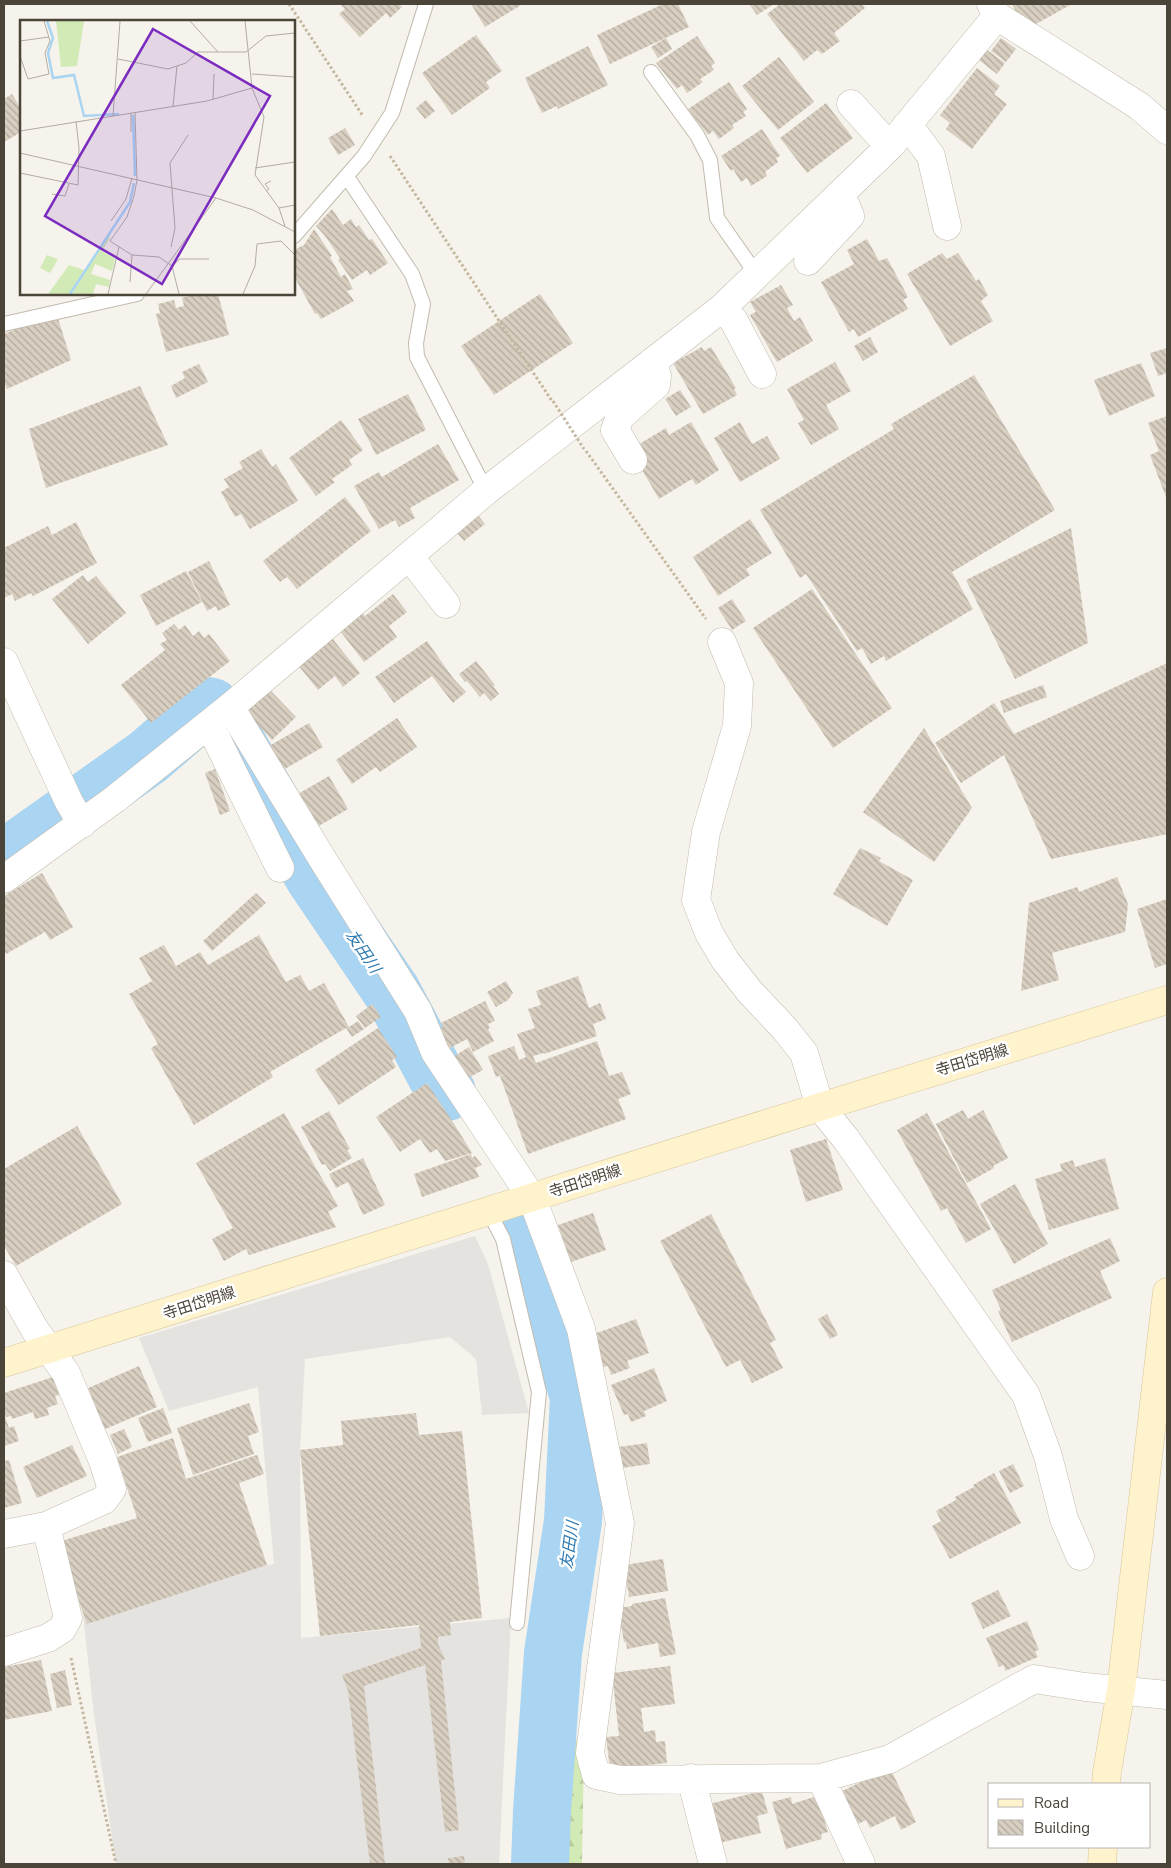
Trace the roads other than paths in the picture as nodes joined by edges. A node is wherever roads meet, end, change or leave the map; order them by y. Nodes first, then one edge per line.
1 (426, 4) edge
2 (994, 10) edge
3 (651, 72) dead end
4 (851, 104) dead end
5 (1167, 130) edge
6 (898, 135) junction
7 (348, 176) junction
8 (838, 196) junction
9 (947, 226) dead end
10 (295, 235) edge
11 (808, 261) dead end
12 (757, 275) junction
13 (133, 295) edge
14 (722, 308) junction
15 (4, 324) edge
16 (650, 364) junction
17 (762, 374) dead end
18 (633, 460) dead end
19 (486, 490) junction
20 (409, 556) junction
21 (446, 604) dead end
22 (722, 642) road end
23 (4, 662) edge
24 (230, 707) junction
25 (206, 727) junction
26 (76, 813) junction
27 (280, 868) dead end
28 (4, 878) edge
29 (1167, 1000) edge
30 (820, 1107) junction
31 (532, 1198) junction
32 (489, 1212) junction
33 (4, 1275) edge
34 (1167, 1292) edge
35 (50, 1350) junction
36 (4, 1364) edge
37 (46, 1526) junction
38 (4, 1534) edge
39 (1080, 1556) dead end
40 (517, 1623) dead end
41 (4, 1652) edge
42 (1122, 1690) junction
43 (1167, 1696) edge
44 (691, 1778) junction
45 (822, 1778) junction
46 (1106, 1783) edge
47 (1103, 1848) edge
48 (712, 1864) edge
49 (861, 1864) edge
50 (1102, 1864) edge

1 - 7 lane
2 - 5 street
2 - 6 street
3 - 12 lane
4 - 6 street
6 - 8 street
6 - 9 street
7 - 10 lane
7 - 19 lane
8 - 11 street
8 - 12 street
12 - 14 street
13 - 15 lane
14 - 16 street
14 - 17 street
16 - 18 street
16 - 19 street
19 - 20 street
20 - 21 street
20 - 24 street
22 - 30 street
23 - 26 street
24 - 25 street
24 - 31 street
25 - 26 street
25 - 27 street
26 - 28 street
29 - 30 main road, 寺田岱明線
30 - 31 main road, 寺田岱明線
30 - 39 street
31 - 32 main road, 寺田岱明線
31 - 44 street
32 - 35 main road, 寺田岱明線
32 - 40 lane
33 - 35 street
34 - 42 main road
35 - 36 main road, 寺田岱明線
35 - 37 street
37 - 38 street
37 - 41 street
42 - 43 street
42 - 45 street
42 - 46 main road
44 - 45 street
44 - 48 street
45 - 49 street
47 - 50 main road

